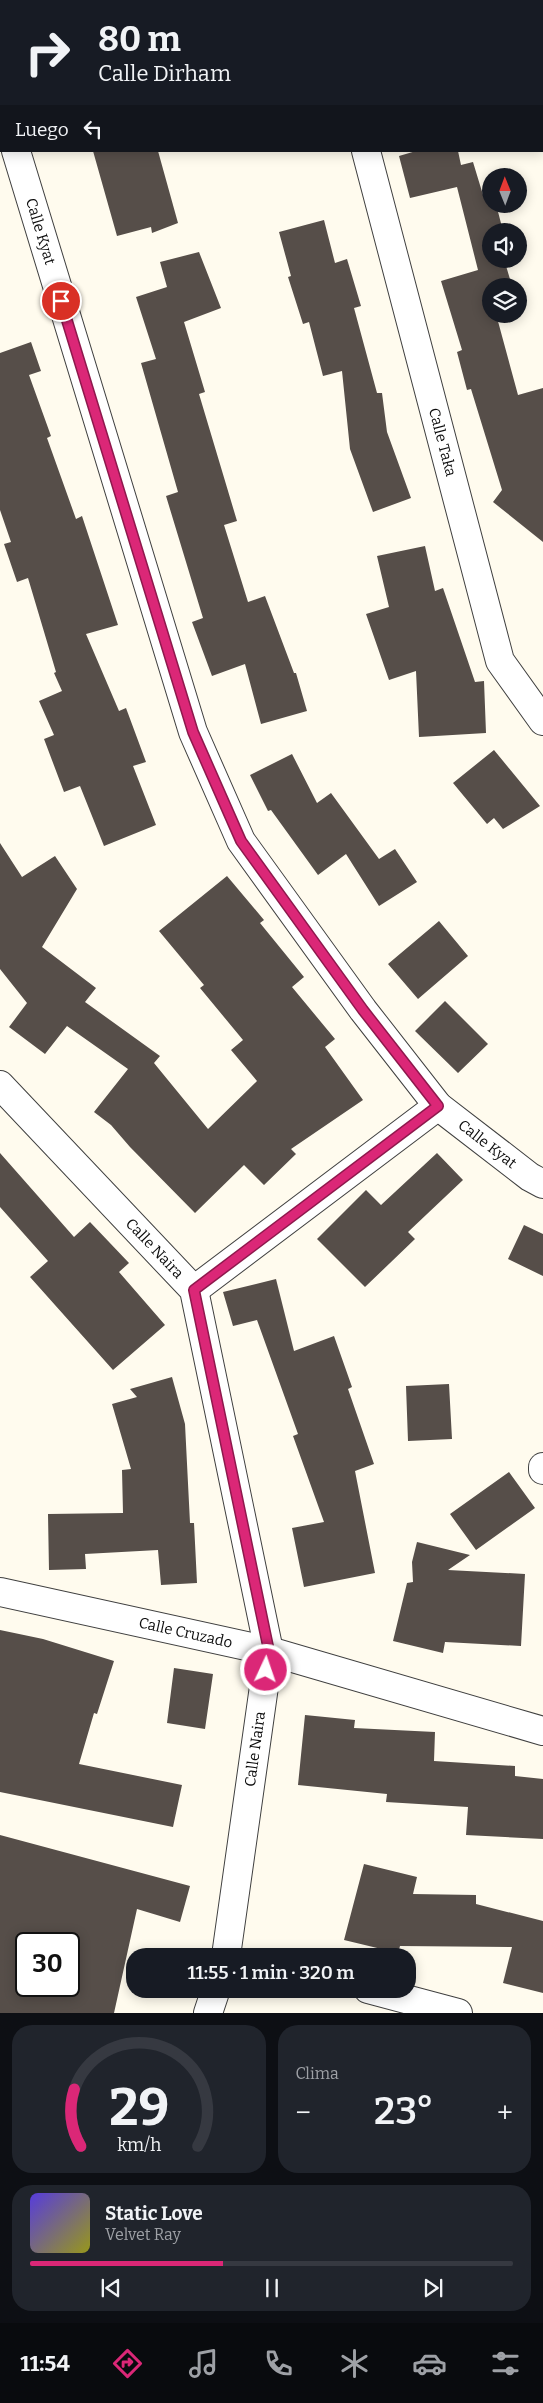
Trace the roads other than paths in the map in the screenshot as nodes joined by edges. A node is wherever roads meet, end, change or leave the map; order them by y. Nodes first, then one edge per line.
1 (16, 152) edge
2 (366, 152) edge
3 (543, 721) edge
4 (0, 1085) edge
5 (438, 1106) junction
6 (543, 1184) edge
7 (194, 1290) junction
8 (0, 1592) edge
9 (269, 1651) junction
10 (543, 1731) edge
11 (232, 1948) edge
12 (213, 1998) edge
13 (379, 1998) edge
14 (208, 2013) edge
15 (458, 2013) edge

1 - 5 street, Calle Kyat
2 - 3 street, Calle Taka
4 - 7 street, Calle Naira
5 - 6 street, Calle Kyat
5 - 7 street
7 - 9 street, Calle Naira
8 - 9 street, Calle Cruzado
9 - 10 street, Calle Cruzado
9 - 11 street, Calle Naira
12 - 14 street
13 - 15 street

